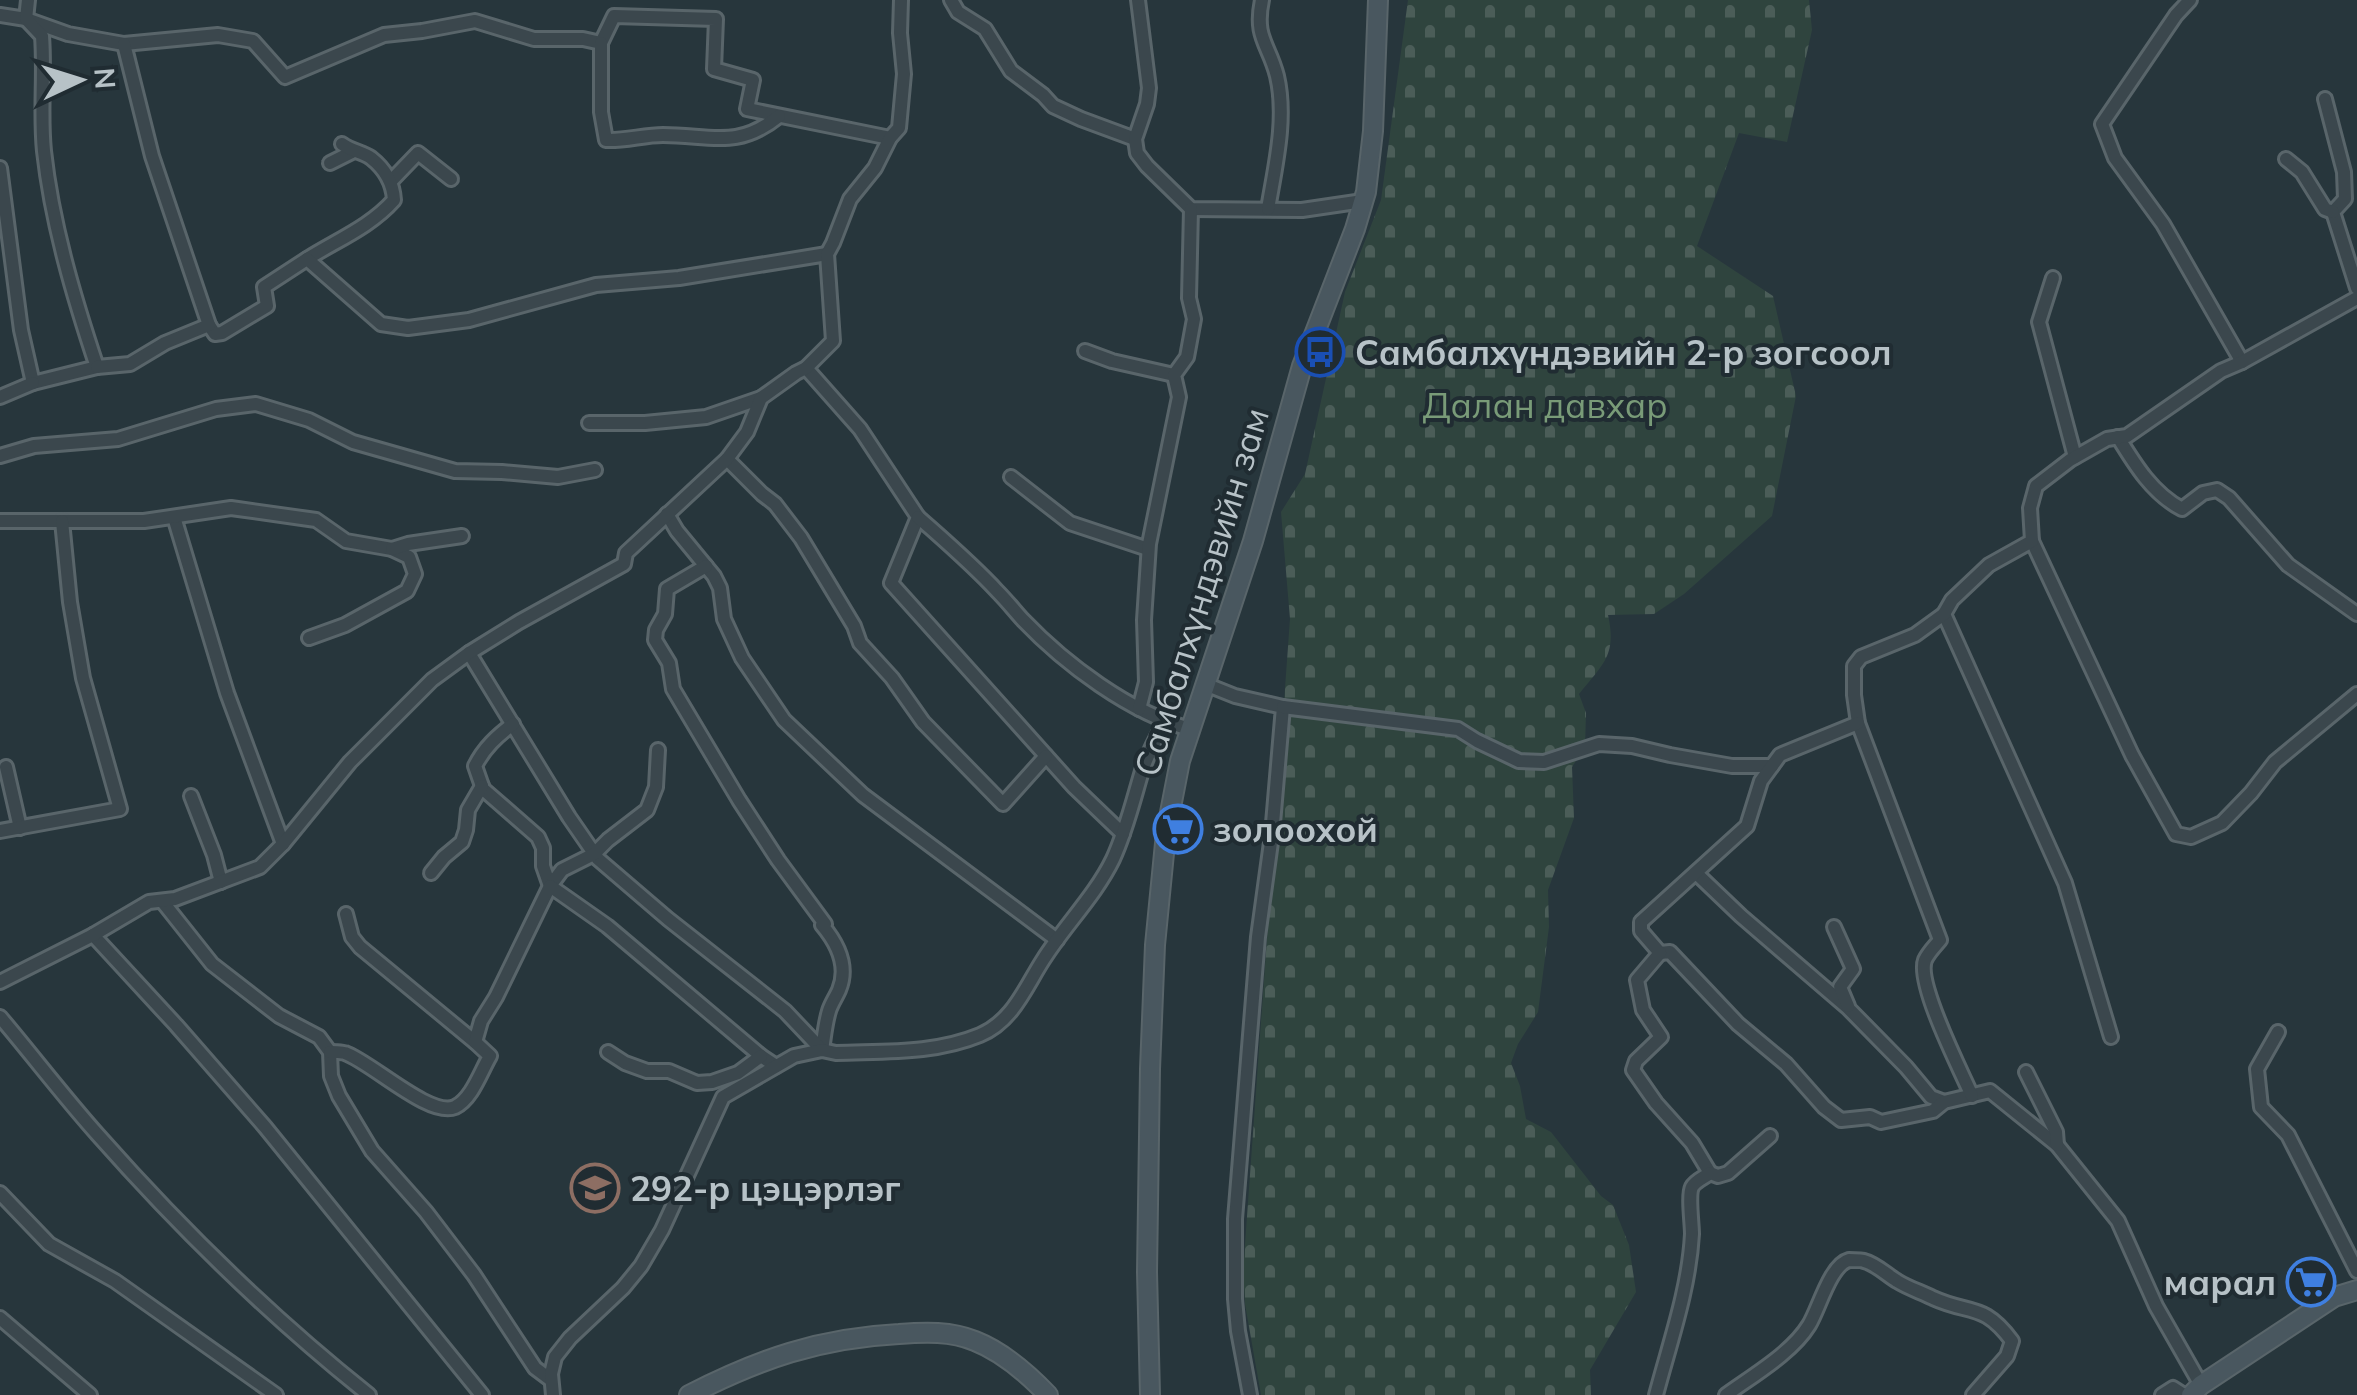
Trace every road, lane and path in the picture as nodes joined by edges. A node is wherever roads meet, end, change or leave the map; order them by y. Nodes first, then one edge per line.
1 (28, 0) edge
2 (900, 0) edge
3 (951, 0) edge
4 (1138, 0) edge
5 (1262, 0) edge
6 (1378, 0) edge
7 (2190, 0) edge
8 (0, 15) edge
9 (26, 19) junction
10 (601, 43) junction
11 (124, 44) junction
12 (2325, 99) dead end
13 (779, 116) junction
14 (890, 138) junction
15 (1135, 139) junction
16 (2286, 159) dead end
17 (330, 163) dead end
18 (0, 168) edge
19 (451, 178) dead end
20 (391, 180) junction
21 (2351, 196) edge
22 (1364, 201) junction
23 (1192, 209) junction
24 (1268, 210) junction
25 (2333, 212) junction
26 (827, 254) junction
27 (307, 259) junction
28 (2052, 278) dead end
29 (2357, 288) edge
30 (2357, 298) edge
31 (209, 325) junction
32 (1085, 352) dead end
33 (2242, 362) junction
34 (97, 367) junction
35 (806, 368) junction
36 (1174, 375) junction
37 (33, 383) junction
38 (0, 397) edge
39 (760, 398) junction
40 (589, 423) dead end
41 (2118, 437) junction
42 (0, 456) edge
43 (2075, 457) junction
44 (727, 458) junction
45 (594, 470) dead end
46 (1011, 477) dead end
47 (667, 514) junction
48 (174, 517) junction
49 (918, 517) junction
50 (0, 521) edge
51 (62, 522) junction
52 (462, 536) dead end
53 (2032, 541) junction
54 (392, 549) junction
55 (1148, 549) junction
56 (706, 566) junction
57 (1944, 614) junction
58 (2357, 614) edge
59 (309, 638) dead end
60 (469, 653) junction
61 (1205, 684) junction
62 (2357, 694) edge
63 (1283, 708) junction
64 (1139, 710) junction
65 (1165, 722) junction
66 (1858, 723) junction
67 (513, 724) junction
68 (1190, 729) junction
69 (658, 750) dead end
70 (1046, 756) junction
71 (1772, 766) junction
72 (6, 767) dead end
73 (482, 786) junction
74 (191, 796) dead end
75 (20, 828) junction
76 (0, 831) edge
77 (1123, 834) junction
78 (283, 844) junction
79 (594, 854) junction
80 (431, 872) dead end
81 (1696, 873) junction
82 (221, 882) junction
83 (550, 886) junction
84 (162, 901) junction
85 (346, 914) dead end
86 (1834, 927) dead end
87 (93, 934) junction
88 (1058, 940) junction
89 (1660, 953) junction
90 (0, 982) edge
91 (1848, 1008) junction
92 (0, 1017) edge
93 (2278, 1032) dead end
94 (2111, 1036) dead end
95 (476, 1042) junction
96 (822, 1050) junction
97 (330, 1052) junction
98 (608, 1052) dead end
99 (761, 1056) junction
100 (776, 1066) junction
101 (2026, 1072) dead end
102 (1972, 1096) junction
103 (1944, 1102) junction
104 (1770, 1136) dead end
105 (2057, 1146) junction
106 (1710, 1173) junction
107 (0, 1193) edge
108 (2357, 1271) edge
109 (2357, 1290) edge
110 (0, 1318) edge
111 (552, 1388) edge
112 (2192, 1392) edge
113 (90, 1395) edge
114 (276, 1395) edge
115 (369, 1395) edge
116 (482, 1395) edge
117 (688, 1395) edge
118 (1048, 1395) edge
119 (1150, 1395) edge
120 (1250, 1395) edge
121 (1656, 1395) edge
122 (1726, 1395) edge
123 (1974, 1395) edge
124 (2162, 1395) edge

1 - 9 street
2 - 14 street
3 - 15 street
4 - 15 street
5 - 24 street
6 - 22 street, Самбалхүндэвийн зам
7 - 33 street
8 - 9 street
9 - 11 street
9 - 34 street
10 - 11 street
10 - 13 street
10 - 13 street
11 - 31 street
12 - 21 street
13 - 14 street
14 - 26 street
15 - 23 street
16 - 25 street
17 - 20 street
18 - 37 street
19 - 20 street
20 - 27 street
21 - 25 street
22 - 24 street
22 - 61 street, Самбалхүндэвийн зам
23 - 24 street
23 - 36 street
25 - 29 street
26 - 27 street
26 - 35 street
27 - 31 street
28 - 43 street
30 - 33 street
31 - 34 street
32 - 36 street
33 - 41 street
34 - 37 street
35 - 39 street
35 - 49 street
36 - 55 street
37 - 38 street
39 - 40 street
39 - 44 street
41 - 43 street
41 - 58 street
42 - 45 street
43 - 53 street
44 - 47 street
44 - 70 street
46 - 55 street
47 - 56 street
47 - 60 street
48 - 51 street
48 - 54 street
48 - 78 street
49 - 64 street
49 - 70 street
50 - 51 street
51 - 75 street
52 - 54 street
53 - 57 street
53 - 62 street
54 - 59 street
55 - 64 street
56 - 88 street
56 - 96 street
57 - 66 street
57 - 94 street
60 - 67 street
60 - 78 street
61 - 63 street
61 - 68 street, Самбалхүндэвийн зам
63 - 71 street
63 - 120 street
64 - 65 street
65 - 68 street
65 - 77 street
66 - 71 street
66 - 102 street
67 - 73 street
67 - 79 street
68 - 119 street, Самбалхүндэвийн зам
69 - 79 street
70 - 77 street
71 - 81 street
72 - 75 street
73 - 80 street
73 - 83 street
74 - 82 street
75 - 76 street
77 - 88 street
78 - 82 street
79 - 83 street
79 - 96 street
81 - 89 street
81 - 91 street
82 - 84 street
83 - 95 street
83 - 99 street
84 - 87 street
84 - 97 street
85 - 95 street
86 - 91 street
87 - 90 street
87 - 116 street
88 - 96 street
89 - 103 street
89 - 106 street
91 - 103 street
92 - 115 street
93 - 108 street
95 - 97 street
96 - 100 street
97 - 111 street
98 - 99 street
99 - 100 street
100 - 111 street
101 - 105 street
102 - 103 street
102 - 105 street
104 - 106 street
105 - 112 street
106 - 121 street
107 - 114 street
109 - 112 street
110 - 113 street
112 - 124 street
117 - 118 street
122 - 123 street

